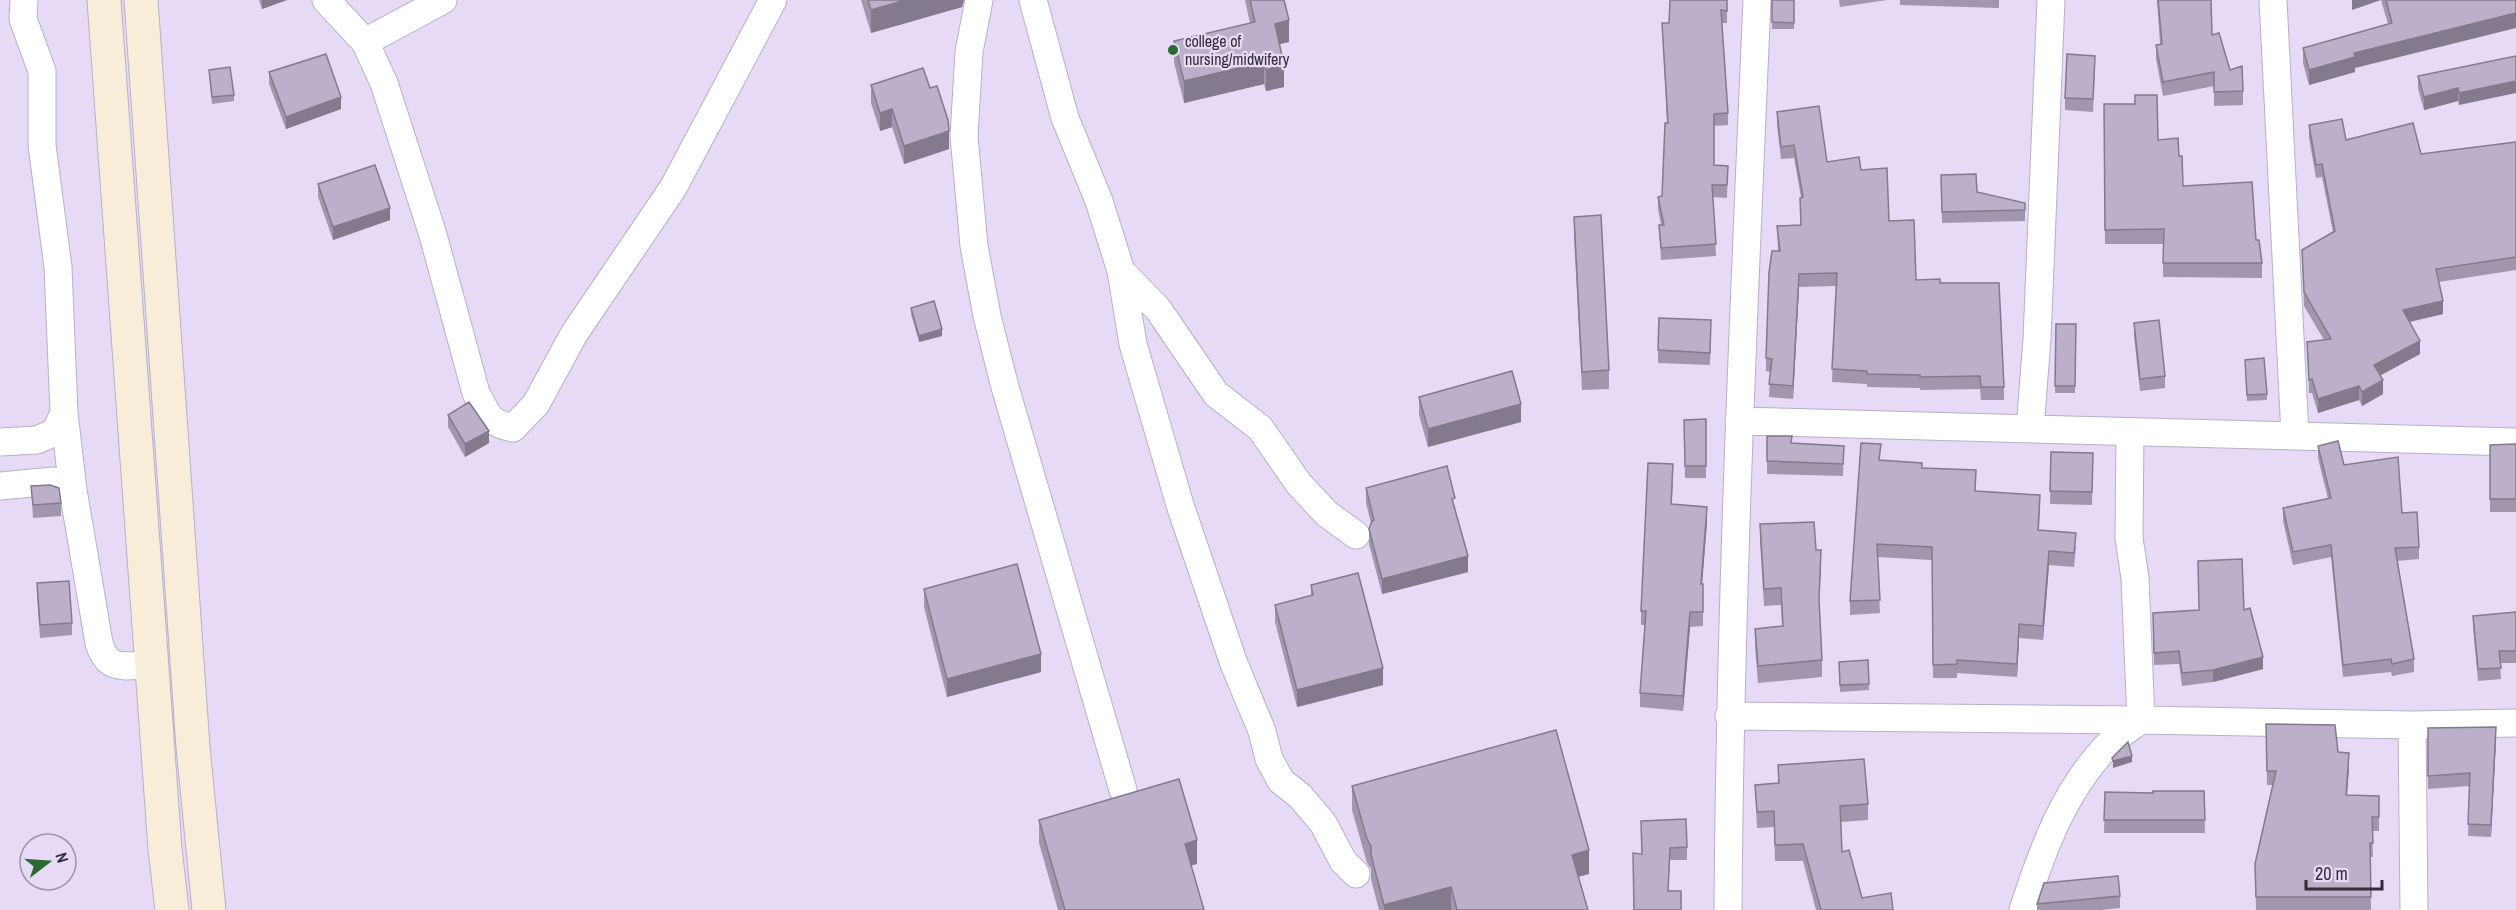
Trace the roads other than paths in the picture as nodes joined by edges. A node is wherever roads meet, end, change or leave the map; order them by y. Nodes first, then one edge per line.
1 (24, 0) edge
2 (104, 0) edge
3 (141, 0) edge
4 (326, 0) edge
5 (443, 0) edge
6 (773, 0) edge
7 (979, 0) edge
8 (1033, 0) edge
9 (1757, 0) edge
10 (2051, 0) edge
11 (2273, 0) edge
12 (365, 42) junction
13 (1121, 271) junction
14 (64, 413) junction
15 (1739, 421) junction
16 (2030, 428) junction
17 (2130, 432) junction
18 (2295, 435) junction
19 (0, 442) edge
20 (2516, 442) edge
21 (0, 486) edge
22 (73, 490) junction
23 (1356, 535) dead end
24 (152, 665) junction
25 (1729, 716) junction
26 (2141, 720) junction
27 (2516, 723) edge
28 (2412, 725) junction
29 (1123, 790) dead end
30 (1356, 874) dead end
31 (171, 910) edge
32 (209, 910) edge
33 (1728, 910) edge
34 (2023, 910) edge
35 (2414, 910) edge

1 - 14 street
2 - 24 main road
3 - 32 main road
4 - 12 street
5 - 12 street
6 - 12 street
7 - 29 street
8 - 13 street
9 - 15 street
10 - 16 street
11 - 18 street
13 - 23 street
13 - 30 street
14 - 19 street
14 - 22 street
15 - 16 street
15 - 25 street
16 - 17 street
17 - 18 street
17 - 26 street
18 - 20 street
21 - 22 street
22 - 24 street
24 - 31 main road
25 - 26 street
25 - 33 street
26 - 28 street
26 - 34 street
27 - 28 street
28 - 35 street

